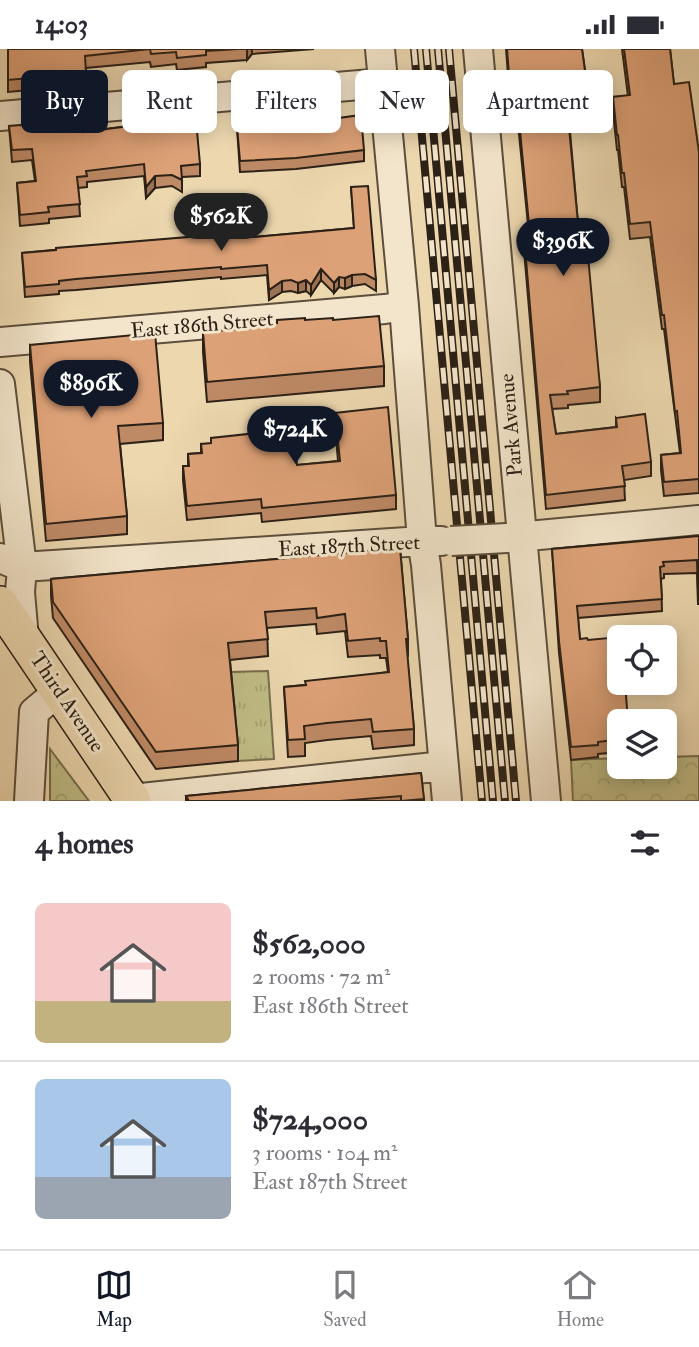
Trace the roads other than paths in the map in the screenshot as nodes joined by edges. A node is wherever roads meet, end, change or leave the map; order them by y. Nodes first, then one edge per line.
1 (380, 49) edge
2 (478, 49) edge
3 (382, 70) edge
4 (355, 85) edge
5 (0, 116) edge
6 (388, 133) edge
7 (404, 306) junction
8 (0, 342) edge
9 (0, 384) edge
10 (699, 520) edge
11 (514, 537) junction
12 (422, 541) junction
13 (11, 562) edge
14 (0, 604) edge
15 (24, 639) junction
16 (59, 691) junction
17 (444, 766) junction
18 (133, 800) edge
19 (29, 801) edge
20 (447, 801) edge
21 (546, 801) edge

1 - 3 street
2 - 11 street, Park Avenue
4 - 5 street
6 - 7 street
7 - 8 street, East 186th Street
7 - 12 street
9 - 13 street
10 - 11 street, East 187th Street
11 - 12 street, East 187th Street, bridge
11 - 21 street, Park Avenue
12 - 13 street, East 187th Street
12 - 17 street
13 - 15 street
14 - 15 main road, Third Avenue
15 - 16 main road, Third Avenue
16 - 18 main road, Third Avenue
16 - 19 street
17 - 18 street
17 - 20 street

